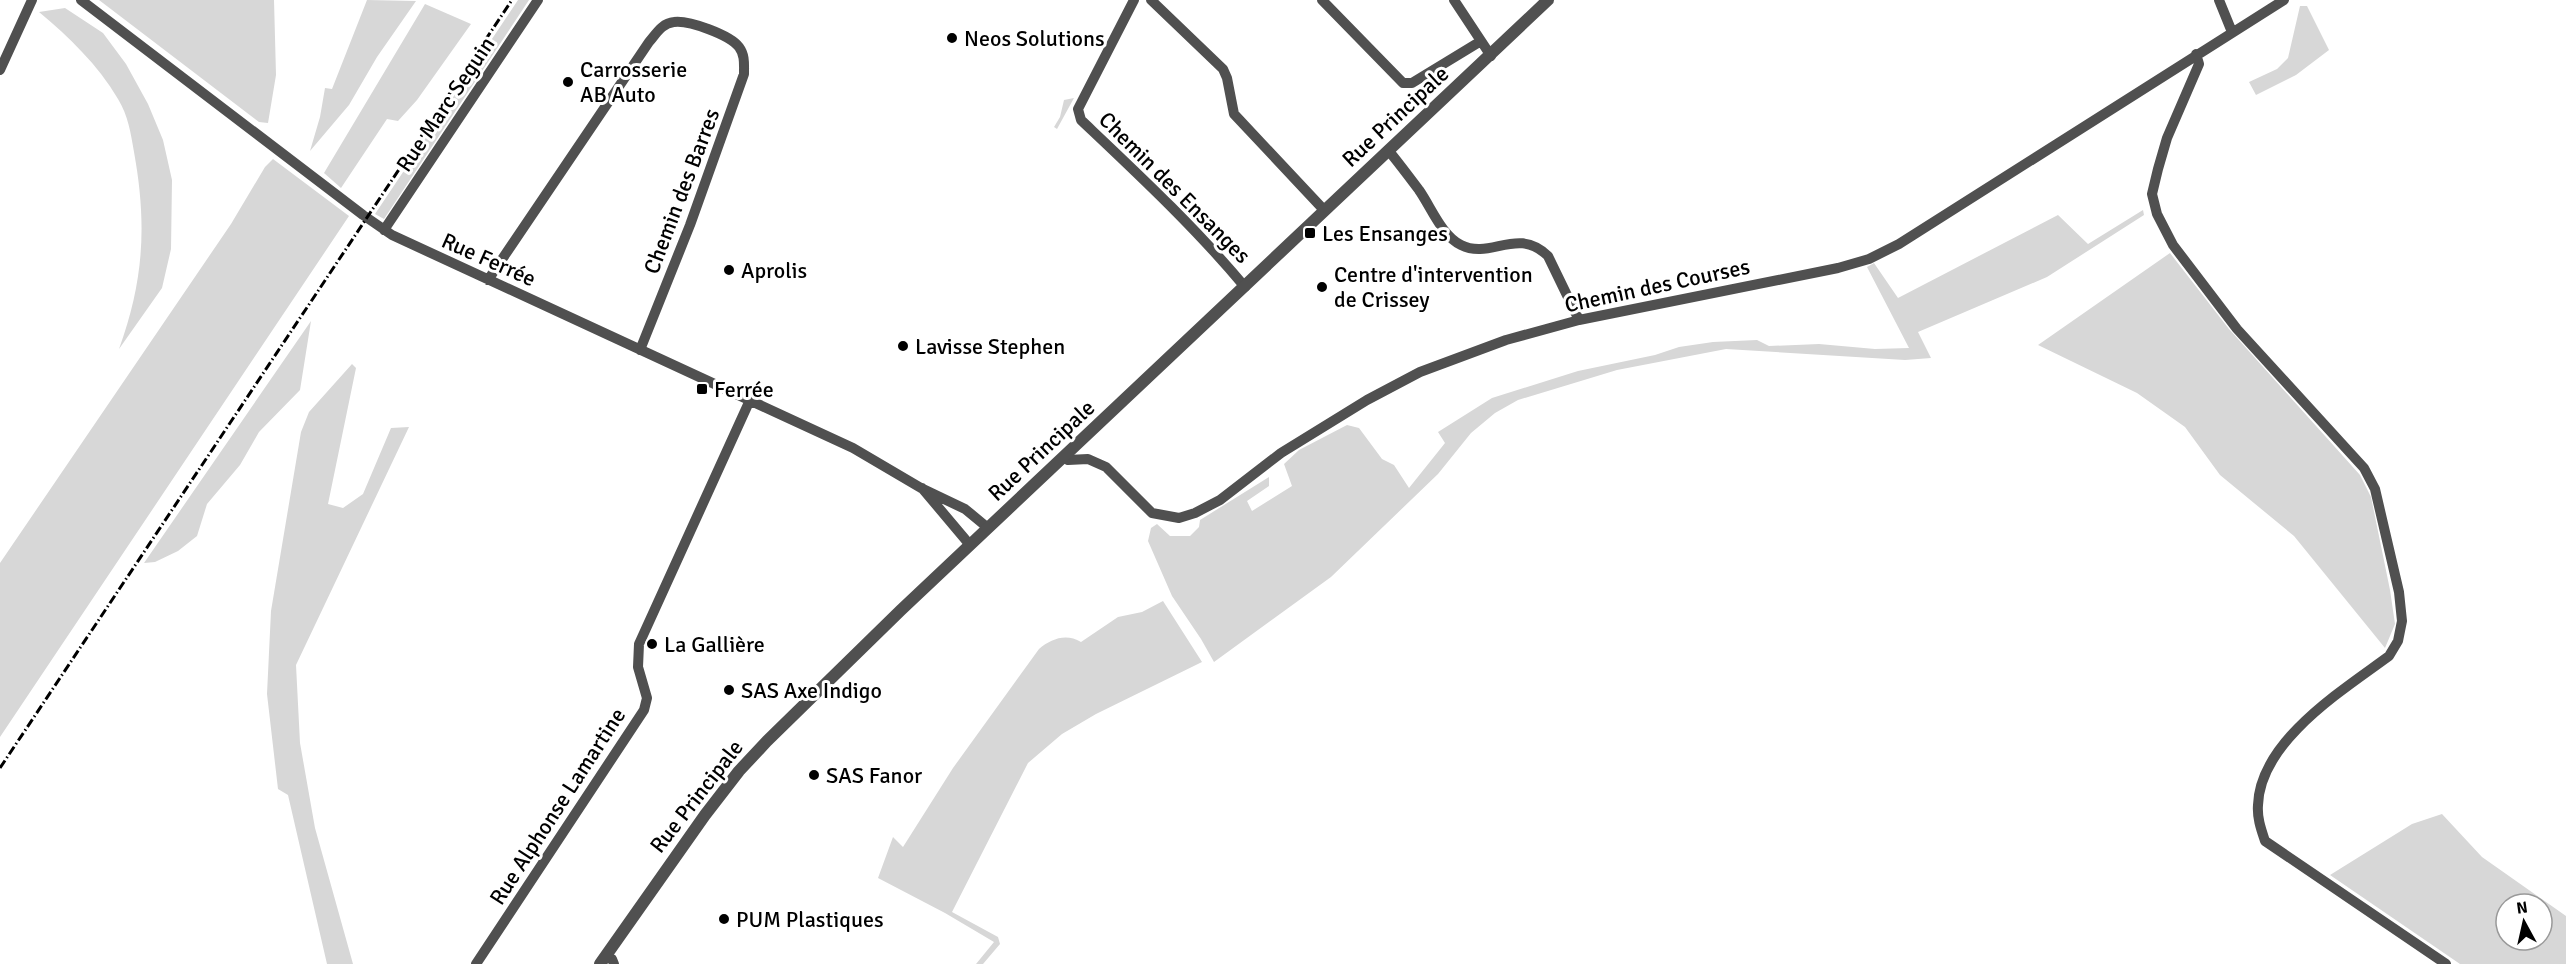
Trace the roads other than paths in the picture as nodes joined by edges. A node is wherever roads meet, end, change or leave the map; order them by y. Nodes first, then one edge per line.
1 (32, 0) edge
2 (81, 0) edge
3 (538, 0) edge
4 (1134, 0) edge
5 (1151, 0) edge
6 (1322, 0) edge
7 (1454, 0) edge
8 (1548, 0) edge
9 (2219, 0) edge
10 (2284, 0) edge
11 (2232, 32) junction
12 (1481, 41) junction
13 (2196, 54) junction
14 (1491, 56) junction
15 (0, 70) edge
16 (1388, 150) junction
17 (1324, 210) junction
18 (384, 230) junction
19 (488, 280) junction
20 (1245, 287) junction
21 (1579, 321) junction
22 (640, 350) junction
23 (750, 400) junction
24 (1064, 458) junction
25 (921, 488) junction
26 (988, 528) junction
27 (970, 545) junction
28 (607, 962) edge
29 (476, 964) edge
30 (2446, 964) edge

1 - 15 street
2 - 18 street, Rue Ferrée
3 - 18 street, Rue Marc Seguin
4 - 20 street, Chemin des Ensanges
5 - 17 street
6 - 12 street
7 - 12 street
8 - 14 street, Rue Principale
9 - 11 street
10 - 11 street, Chemin des Courses
11 - 13 street, Chemin des Courses
12 - 14 street
13 - 21 street, Chemin des Courses
13 - 30 street
14 - 16 street, Rue Principale
16 - 17 street, Rue Principale
16 - 21 street
17 - 20 street, Rue Principale
18 - 19 street, Rue Ferrée
19 - 22 street, Rue Ferrée
19 - 22 street, Chemin des Barres
20 - 24 street, Rue Principale
21 - 24 street, Chemin des Courses
22 - 23 street, Rue Ferrée
23 - 25 street, Rue Ferrée
23 - 29 street, Rue Alphonse Lamartine
24 - 26 street, Rue Principale
25 - 26 street, Rue Ferrée
25 - 27 street, Rue Ferrée
26 - 27 street, Rue Principale
27 - 28 street, Rue Principale

